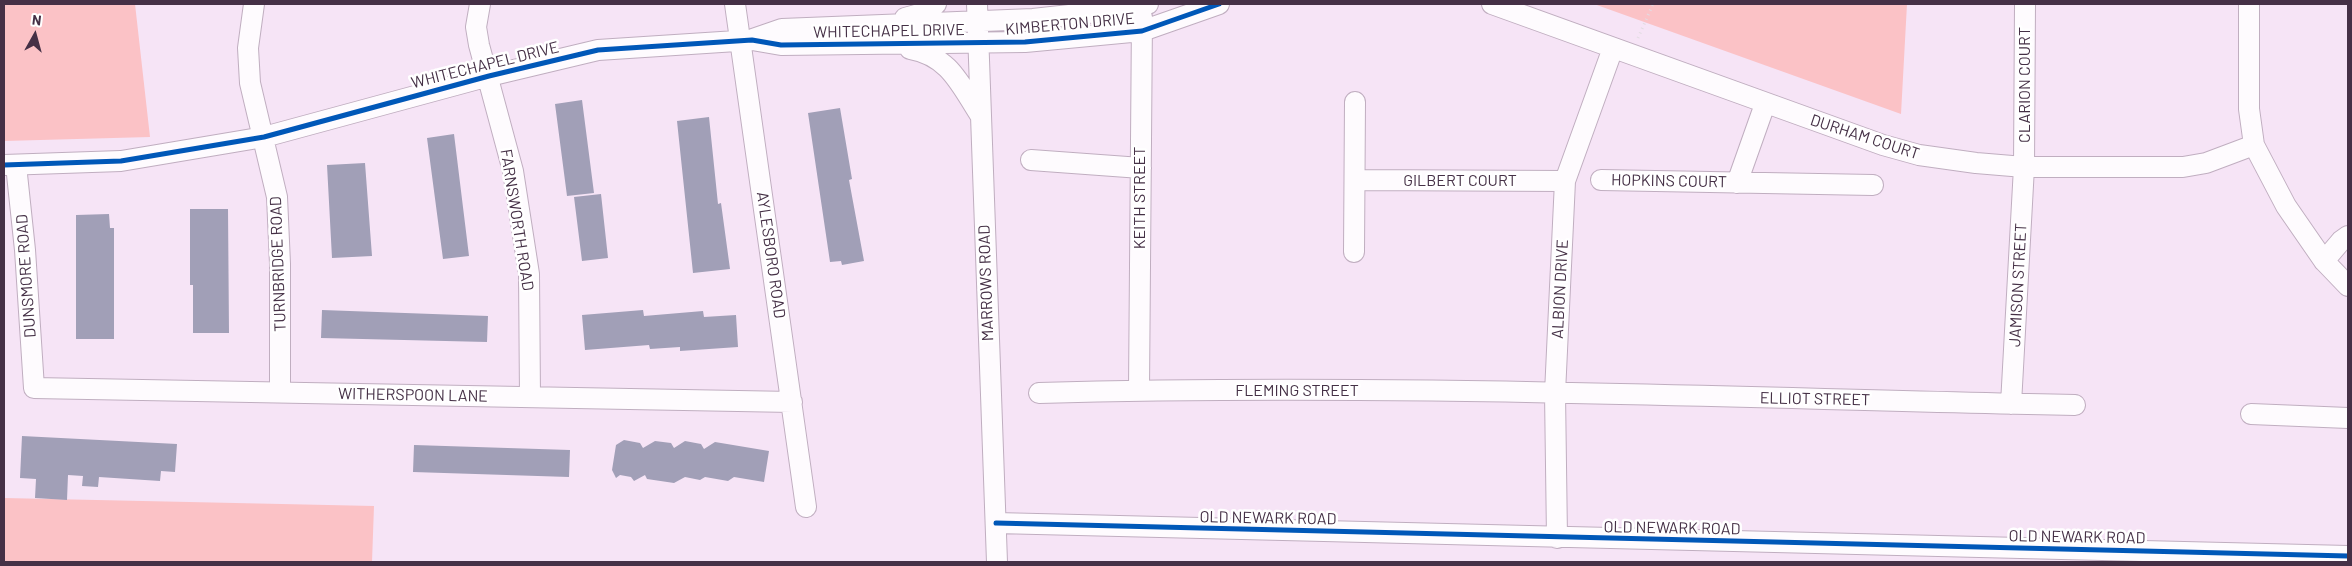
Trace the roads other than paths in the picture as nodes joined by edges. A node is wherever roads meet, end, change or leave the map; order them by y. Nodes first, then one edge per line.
1 (254, 4) edge
2 (480, 4) edge
3 (735, 4) edge
4 (936, 4) edge
5 (1219, 4) edge
6 (1492, 4) edge
7 (2025, 4) edge
8 (2249, 4) edge
9 (1144, 5) edge
10 (1090, 8) edge
11 (977, 13) edge
12 (1142, 31) junction
13 (879, 35) junction
14 (746, 40) junction
15 (978, 42) junction
16 (1622, 51) junction
17 (489, 76) junction
18 (1355, 102) dead end
19 (1766, 104) junction
20 (980, 116) junction
21 (264, 137) junction
22 (2254, 145) junction
23 (1031, 160) dead end
24 (10, 165) edge
25 (2024, 167) junction
26 (1141, 168) junction
27 (1355, 180) junction
28 (1601, 180) dead end
29 (1565, 182) junction
30 (1737, 182) junction
31 (1872, 185) dead end
32 (2348, 236) edge
33 (1354, 252) dead end
34 (2324, 261) junction
35 (2348, 286) edge
36 (34, 388) joint
37 (1139, 390) junction
38 (280, 392) junction
39 (1039, 393) dead end
40 (1555, 393) junction
41 (530, 397) junction
42 (792, 402) junction
43 (2011, 404) junction
44 (2076, 405) dead end
45 (2251, 414) dead end
46 (2348, 418) edge
47 (806, 507) dead end
48 (996, 523) junction
49 (1557, 538) junction
50 (2348, 556) edge
51 (997, 562) edge

1 - 21 street, TURNBRIDGE ROAD
2 - 17 street, FARNSWORTH ROAD
3 - 14 street, AYLESBORO ROAD
4 - 13 street
5 - 12 street, KIMBERTON DRIVE
6 - 16 street, DURHAM COURT
7 - 25 street, CLARION COURT
8 - 22 street
9 - 10 street, KIMBERTON DRIVE
9 - 12 street, KEITH STREET
10 - 11 street, KIMBERTON DRIVE
11 - 13 street, WHITECHAPEL DRIVE
11 - 15 street, MARROWS ROAD
12 - 15 street, KIMBERTON DRIVE
12 - 26 street, KEITH STREET
13 - 14 street, WHITECHAPEL DRIVE
13 - 15 street, WHITECHAPEL DRIVE
13 - 20 street
14 - 17 street, WHITECHAPEL DRIVE
14 - 42 street, AYLESBORO ROAD
15 - 20 street, MARROWS ROAD
16 - 19 street, DURHAM COURT
16 - 29 street, ALBION DRIVE
17 - 21 street, WHITECHAPEL DRIVE
17 - 41 street, FARNSWORTH ROAD
18 - 27 street
19 - 25 street, DURHAM COURT
19 - 30 street, HOPKINS COURT
20 - 48 street, MARROWS ROAD
21 - 24 street, WHITECHAPEL DRIVE
21 - 38 street, TURNBRIDGE ROAD
22 - 25 street, DURHAM COURT
22 - 34 street
23 - 26 street
24 - 36 street, DUNSMORE ROAD
25 - 43 street, JAMISON STREET
26 - 37 street, KEITH STREET
27 - 29 street, GILBERT COURT
27 - 33 street
28 - 30 street, HOPKINS COURT
29 - 40 street, ALBION DRIVE
30 - 31 street, HOPKINS COURT
32 - 34 street
34 - 35 street
36 - 38 street, WITHERSPOON LANE
37 - 39 street, FLEMING STREET
37 - 40 street, FLEMING STREET
38 - 41 street, WITHERSPOON LANE
40 - 43 street, ELLIOT STREET
40 - 49 street, ALBION DRIVE
41 - 42 street, WITHERSPOON LANE
42 - 47 street, AYLESBORO ROAD
43 - 44 street, ELLIOT STREET
45 - 46 street
48 - 49 street, OLD NEWARK ROAD
48 - 51 street, MARROWS ROAD
49 - 50 street, OLD NEWARK ROAD

